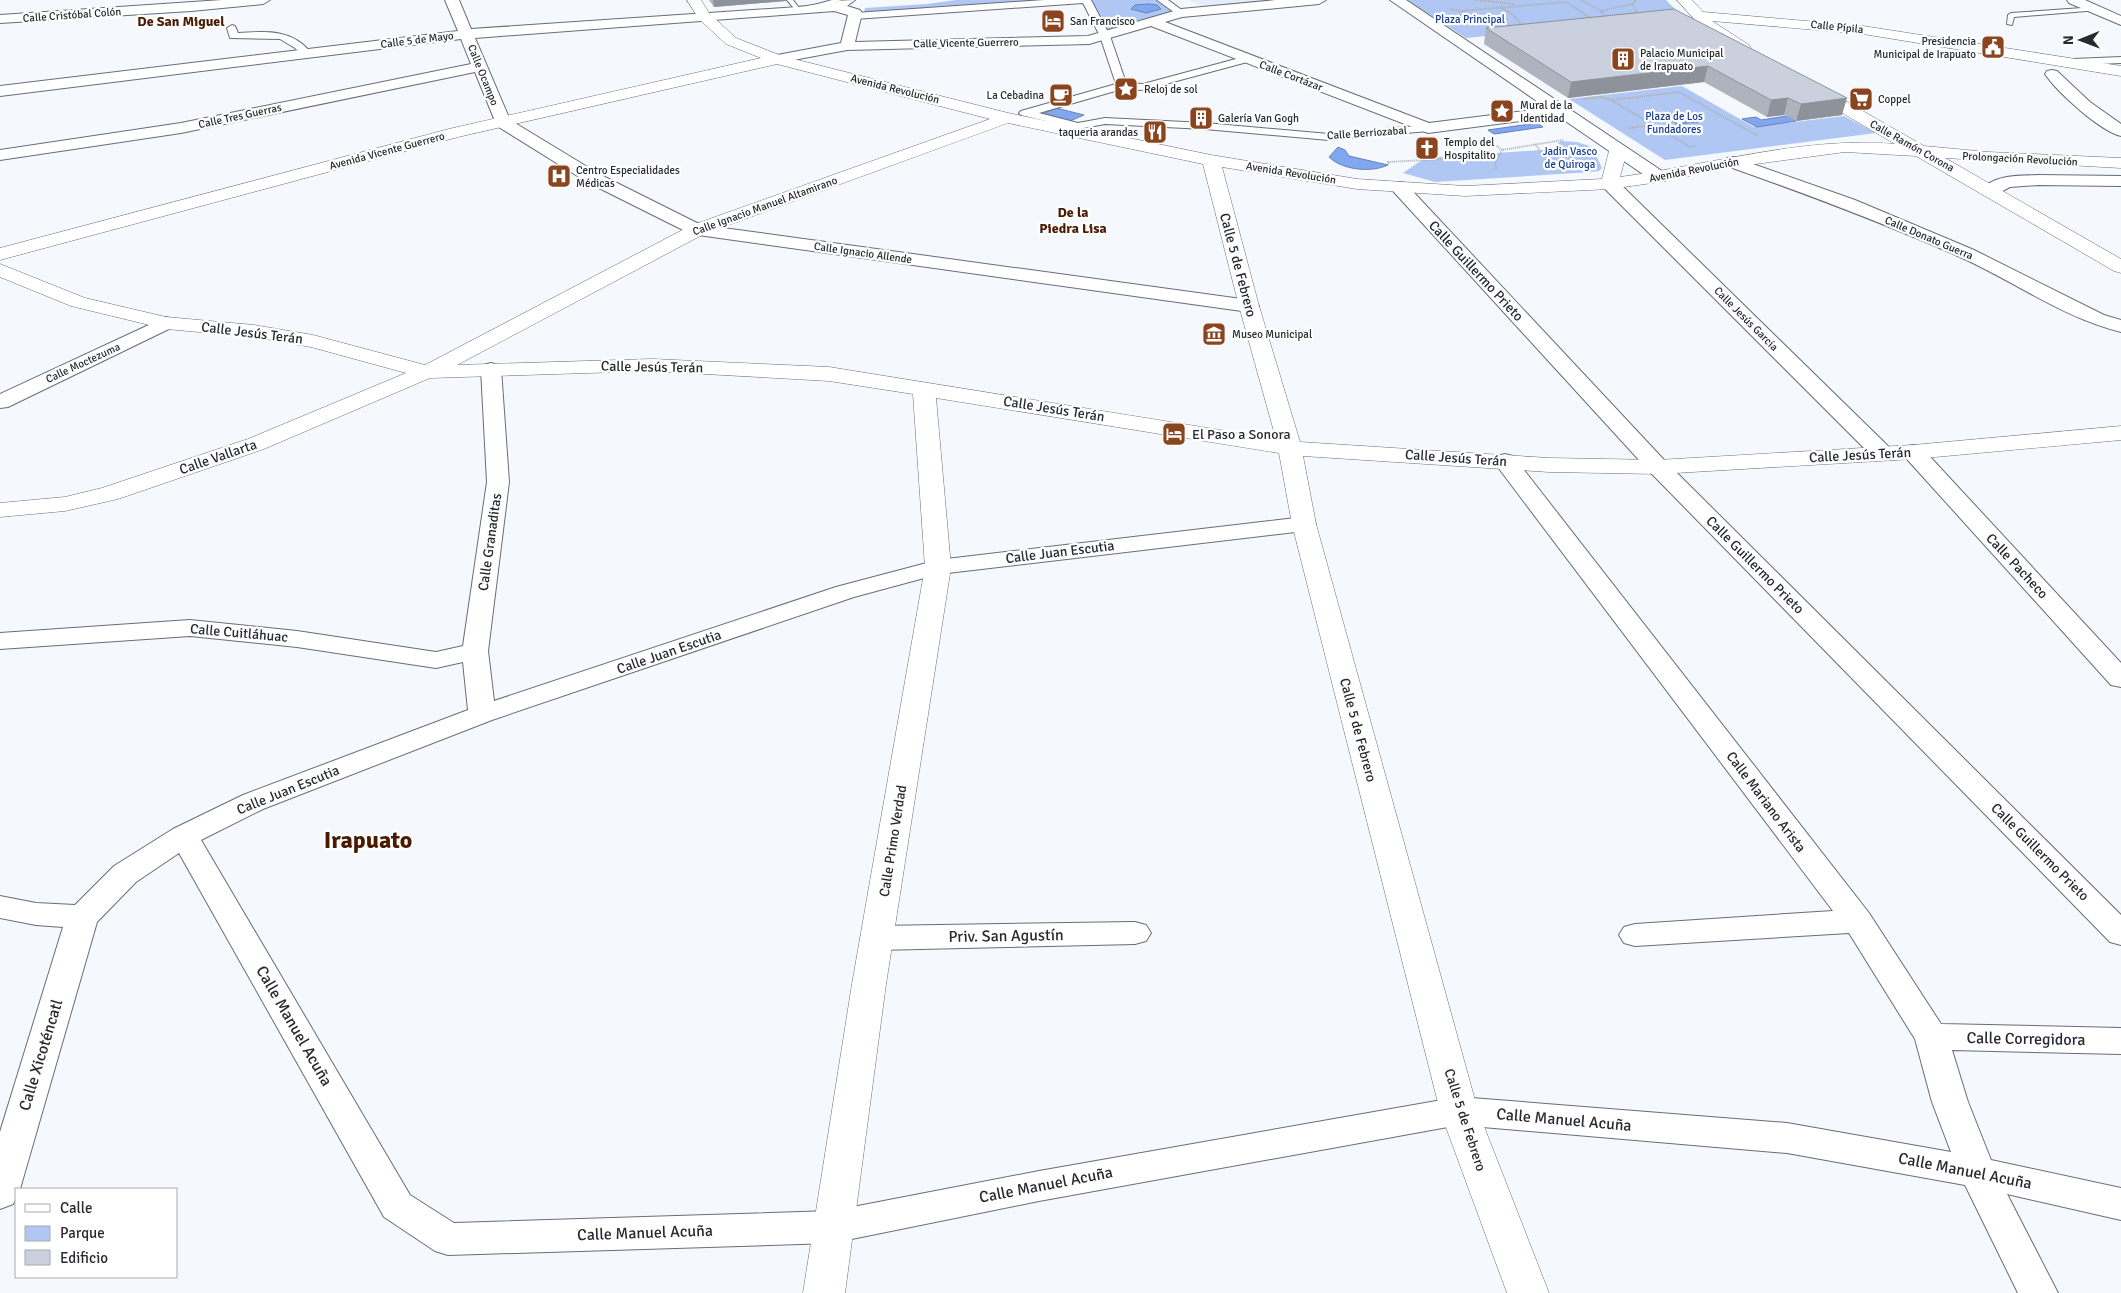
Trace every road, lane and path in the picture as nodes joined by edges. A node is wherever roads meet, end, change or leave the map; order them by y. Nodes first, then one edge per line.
1 (263, 0) edge
2 (452, 0) edge
3 (694, 0) edge
4 (1085, 0) edge
5 (1162, 0) edge
6 (1319, 0) edge
7 (1397, 0) edge
8 (1476, 0) edge
9 (1563, 0) edge
10 (1580, 0) edge
11 (1636, 0) edge
12 (1684, 0) edge
13 (2074, 0) edge
14 (841, 2) edge
15 (1566, 2) junction
16 (815, 3) edge
17 (1632, 4) junction
18 (794, 5) edge
19 (1523, 5) junction
20 (1500, 7) junction
21 (2121, 9) edge
22 (2097, 10) junction
23 (1462, 11) dead end
24 (1600, 11) junction
25 (1181, 13) junction
26 (704, 16) junction
27 (855, 16) junction
28 (1699, 16) junction
29 (1608, 18) edge
30 (1641, 18) edge
31 (0, 19) edge
32 (2121, 21) edge
33 (1153, 22) junction
34 (1597, 22) edge
35 (2010, 24) dead end
36 (232, 28) dead end
37 (1525, 29) edge
38 (466, 34) junction
39 (1105, 36) junction
40 (847, 46) junction
41 (307, 54) junction
42 (1760, 58) edge
43 (777, 59) junction
44 (1247, 59) junction
45 (2121, 60) edge
46 (2073, 62) junction
47 (478, 67) junction
48 (2121, 70) edge
49 (2052, 74) dead end
50 (0, 78) edge
51 (1801, 82) edge
52 (50, 84) junction
53 (1122, 86) junction
54 (0, 91) edge
55 (1601, 97) edge
56 (1611, 100) junction
57 (1559, 111) junction
58 (1016, 116) junction
59 (503, 123) junction
60 (1654, 125) junction
61 (1428, 128) junction
62 (1621, 129) dead end
63 (2121, 132) edge
64 (1596, 135) junction
65 (1759, 136) dead end
66 (1490, 140) dead end
67 (1535, 144) junction
68 (1690, 147) dead end
69 (1502, 150) junction
70 (1618, 151) junction
71 (1918, 152) junction
72 (0, 155) edge
73 (1500, 156) junction
74 (1211, 160) junction
75 (1733, 162) junction
76 (2121, 163) edge
77 (1553, 168) dead end
78 (1496, 171) dead end
79 (1659, 177) junction
80 (1395, 178) junction
81 (2121, 181) edge
82 (1610, 184) junction
83 (1991, 190) junction
84 (697, 230) junction
85 (0, 254) edge
86 (2121, 267) edge
87 (0, 270) edge
88 (1248, 306) junction
89 (166, 323) junction
90 (2121, 326) edge
91 (491, 369) junction
92 (427, 372) junction
93 (924, 388) junction
94 (0, 402) edge
95 (2121, 433) edge
96 (1290, 448) junction
97 (1913, 452) junction
98 (1882, 453) junction
99 (1505, 461) junction
100 (1658, 468) junction
101 (0, 510) edge
102 (1304, 524) junction
103 (938, 567) junction
104 (0, 641) edge
105 (476, 651) junction
106 (2121, 679) edge
107 (482, 714) junction
108 (184, 836) junction
109 (0, 907) edge
110 (82, 917) junction
111 (1858, 921) junction
112 (1135, 933) dead end
113 (2121, 934) edge
114 (1635, 935) dead end
115 (877, 938) junction
116 (1931, 1037) junction
117 (2121, 1041) edge
118 (1459, 1111) junction
119 (1977, 1172) junction
120 (0, 1193) edge
121 (2121, 1204) edge
122 (832, 1227) junction
123 (824, 1293) edge
124 (1528, 1293) edge
125 (2038, 1293) edge

1 - 31 street, Calle Cristóbal Colón
2 - 38 street, Calle Ocampo
3 - 26 street, Avenida Revolución
4 - 27 street
4 - 39 street
5 - 25 street
6 - 25 street, Calle Vicente Guerrero
7 - 57 street
8 - 19 path
9 - 15 path
10 - 24 path
11 - 17 path
12 - 28 street
13 - 22 street
14 - 16 lane
14 - 18 street, Calle 5 de Mayo
14 - 27 street
15 - 19 path
15 - 34 path
16 - 18 lane
17 - 24 path
17 - 30 path
18 - 26 street, Calle 5 de Mayo
19 - 20 path
20 - 23 path
20 - 37 path
21 - 22 street
22 - 32 street
22 - 35 lane
24 - 29 path
25 - 33 street, Calle Vicente Guerrero
26 - 38 street, Calle 5 de Mayo
26 - 43 street, Avenida Revolución
27 - 40 street
28 - 42 street
28 - 46 street, Calle Pípila
33 - 39 street, Calle Vicente Guerrero
33 - 44 street, Calle Cortázar
36 - 41 street
38 - 41 street, Calle 5 de Mayo
38 - 47 street, Calle Ocampo
39 - 40 street, Calle Vicente Guerrero
39 - 53 street
40 - 43 street, Calle Vicente Guerrero
41 - 52 street, Calle 5 de Mayo
43 - 58 street, Avenida Revolución
43 - 59 street, Avenida Vicente Guerrero
44 - 53 street
44 - 61 street, Calle Cortázar
45 - 46 street
46 - 48 street, Calle Pípila
47 - 59 street, Calle Ocampo
47 - 72 street, Calle Tres Guerras
49 - 63 street
50 - 52 street
51 - 71 street, Calle Ramón Corona
52 - 54 street, Calle 5 de Mayo
53 - 58 street
55 - 56 path
56 - 60 path
56 - 65 path
57 - 61 street, Calle Berriozabal
57 - 64 street
58 - 61 street, Calle Berriozabal
58 - 74 street, Avenida Revolución
58 - 84 street, Calle Ignacio Manuel Altamirano
59 - 84 street, Calle Ignacio Allende
59 - 85 street, Avenida Vicente Guerrero
60 - 62 path
60 - 68 path
64 - 67 path
64 - 70 street
66 - 69 path
67 - 69 path
67 - 77 path
69 - 73 path
70 - 79 street
70 - 82 street
71 - 75 street, Avenida Revolución
71 - 76 street, Prolongación Revolución
71 - 83 street, Calle Ramón Corona
73 - 78 path
73 - 80 path
74 - 80 street, Avenida Revolución
74 - 88 street, Calle 5 de Febrero
75 - 79 street, Avenida Revolución
75 - 90 street, Calle Donato Guerra
79 - 82 street, Avenida Revolución
80 - 82 street, Avenida Revolución
80 - 100 street, Calle Guillermo Prieto
81 - 83 street
82 - 98 street, Calle Jesús García
83 - 86 street, Calle Ramón Corona
84 - 88 street, Calle Ignacio Allende
84 - 92 street, Calle Ignacio Manuel Altamirano
87 - 89 street, Calle Jesús Terán
88 - 96 street, Calle 5 de Febrero
89 - 92 street, Calle Jesús Terán
89 - 94 street, Calle Moctezuma
91 - 92 street, Calle Jesús Terán
91 - 93 street, Calle Jesús Terán
91 - 105 street, Calle Granaditas
92 - 101 street, Calle Vallarta
93 - 96 street, Calle Jesús Terán
93 - 103 street, Calle Primo Verdad
95 - 97 street, Calle Jesús Terán
96 - 99 street, Calle Jesús Terán
96 - 102 street, Calle 5 de Febrero
97 - 98 street, Calle Jesús Terán
97 - 106 street, Calle Pacheco
98 - 100 street, Calle Jesús Terán
99 - 100 street, Calle Jesús Terán
99 - 111 street, Calle Mariano Arista
100 - 113 street, Calle Guillermo Prieto
102 - 103 street, Calle Juan Escutia
102 - 118 street, Calle 5 de Febrero
103 - 107 street, Calle Juan Escutia
103 - 115 street, Calle Primo Verdad
104 - 105 street, Calle Cuitláhuac
105 - 107 street, Calle Granaditas
107 - 108 street, Calle Juan Escutia
108 - 110 street, Calle Juan Escutia
108 - 122 street, Calle Manuel Acuña
109 - 110 street
110 - 120 street, Calle Xicoténcatl
111 - 114 street
111 - 116 street, Calle Mariano Arista
112 - 115 street, Priv. San Agustín
115 - 122 street, Calle Primo Verdad
116 - 117 street, Calle Corregidora
116 - 119 street, Calle Mariano Arista
118 - 119 street, Calle Manuel Acuña
118 - 122 street, Calle Manuel Acuña
118 - 124 street, Calle 5 de Febrero
119 - 121 street, Calle Manuel Acuña
119 - 125 street, Calle Mariano Arista
122 - 123 street, Calle Primo Verdad

